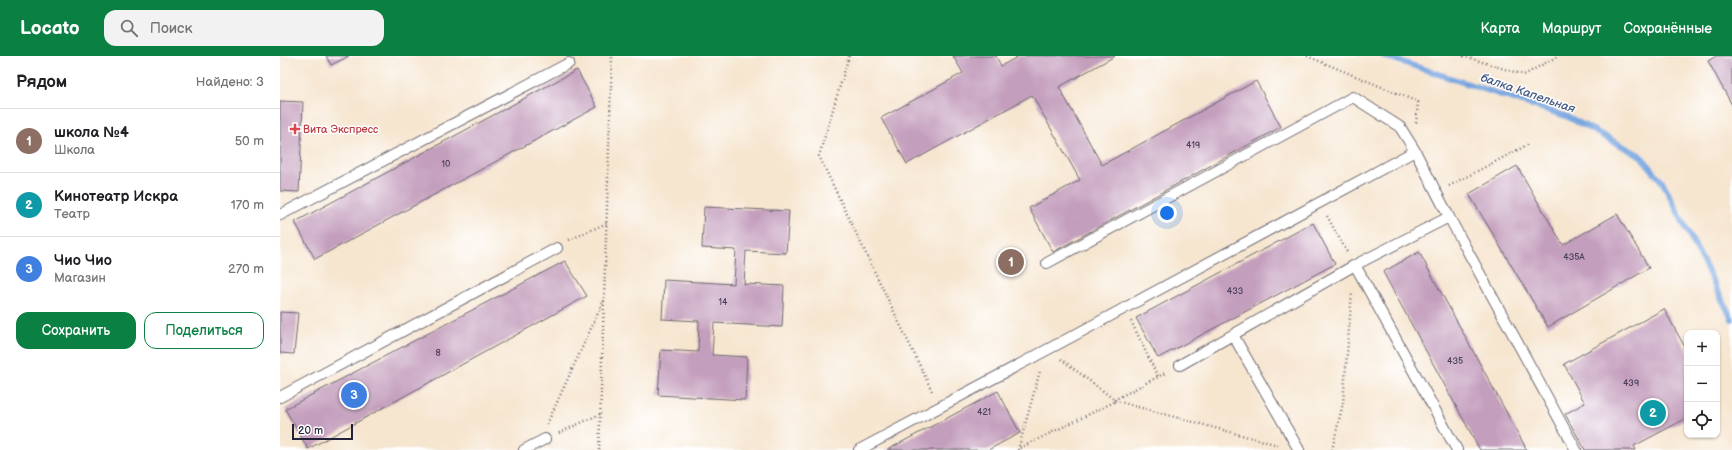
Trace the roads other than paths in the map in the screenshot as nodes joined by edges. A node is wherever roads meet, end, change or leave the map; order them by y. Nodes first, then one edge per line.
1 (569, 63) dead end
2 (1415, 151) junction
3 (280, 215) edge
4 (1449, 217) junction
5 (557, 248) road end
6 (1048, 263) dead end
7 (1355, 265) junction
8 (1233, 335) junction
9 (1180, 365) road end
10 (280, 397) edge
11 (545, 439) road end
12 (524, 450) edge
13 (859, 450) edge
14 (1299, 450) edge
15 (1457, 450) edge
16 (1576, 450) edge

1 - 3 lane
2 - 4 lane
2 - 6 lane
2 - 13 lane
4 - 7 lane
4 - 16 lane
5 - 10 lane
7 - 8 lane
7 - 15 lane
8 - 9 lane
8 - 14 lane
11 - 12 lane

